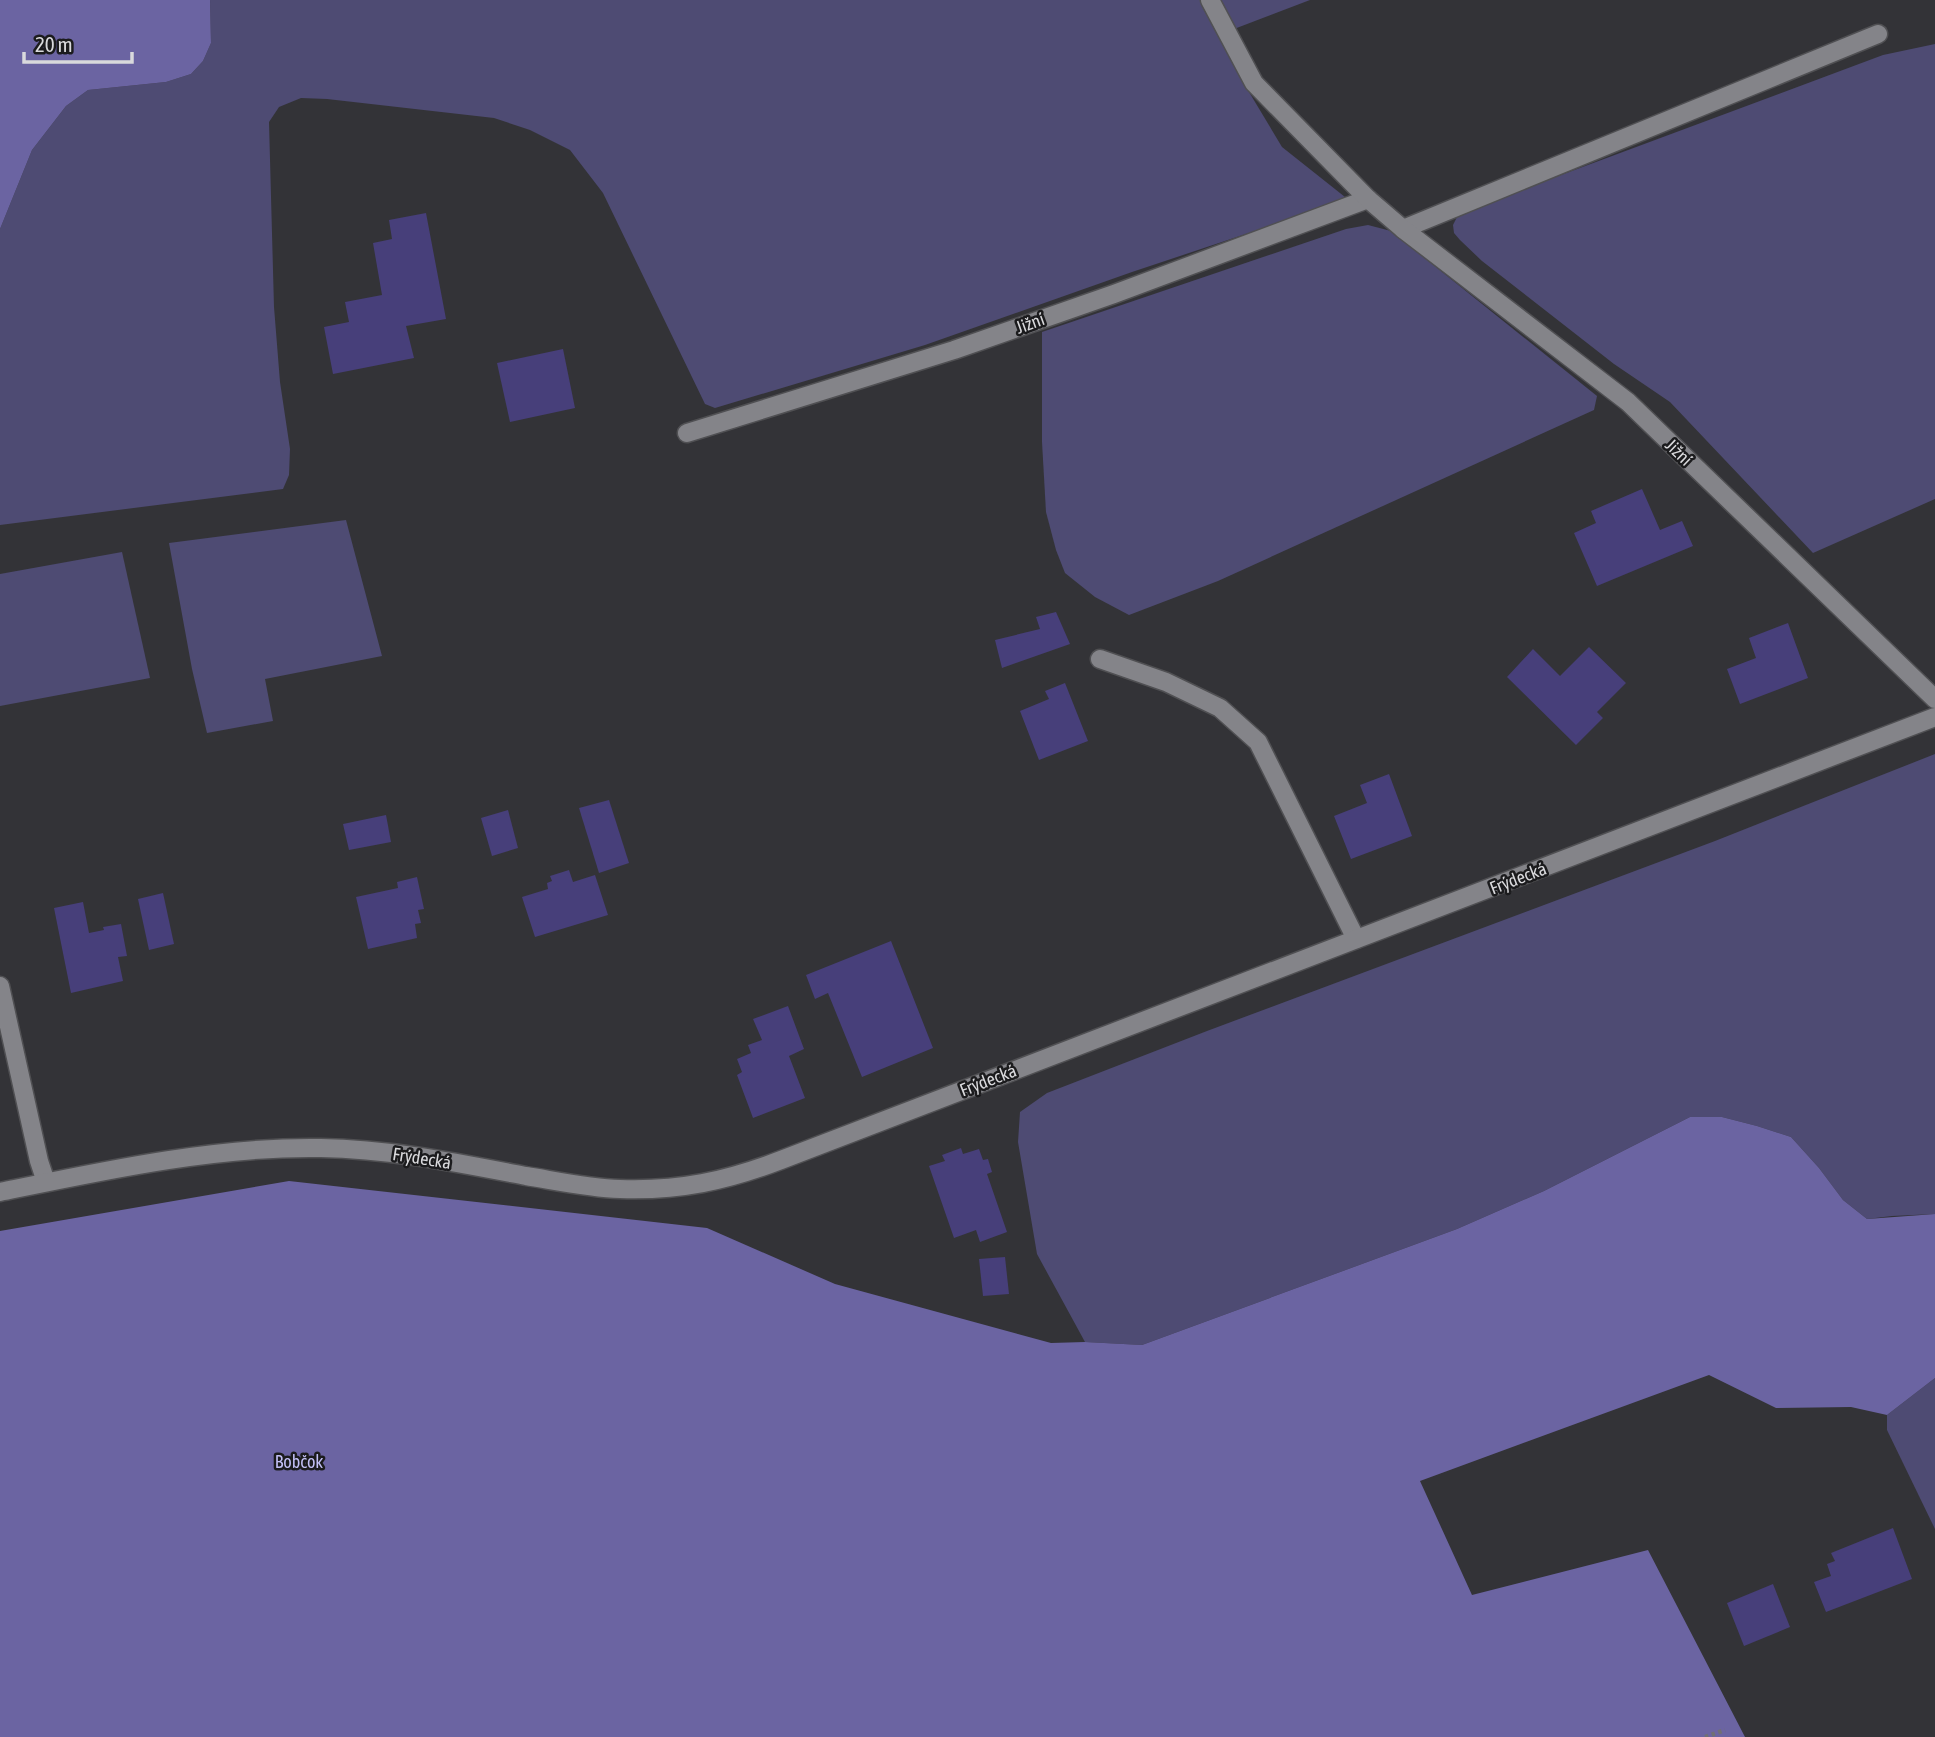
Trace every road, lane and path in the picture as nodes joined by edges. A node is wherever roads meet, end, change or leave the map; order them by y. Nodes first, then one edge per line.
1 (1210, 0) edge
2 (1878, 34) dead end
3 (1368, 199) junction
4 (1403, 229) junction
5 (687, 433) dead end
6 (1100, 659) dead end
7 (1935, 699) edge
8 (1935, 717) edge
9 (1356, 939) junction
10 (0, 986) edge
11 (46, 1182) junction
12 (0, 1192) edge
13 (1725, 1730) dead end
14 (1705, 1737) edge

1 - 3 main road, Jižní
2 - 4 main road
3 - 4 main road, Jižní
3 - 5 main road, Jižní
4 - 7 main road, Jižní
6 - 9 main road
8 - 9 main road, Frýdecká
9 - 11 main road, Frýdecká
10 - 11 main road
11 - 12 main road, Frýdecká
13 - 14 path

